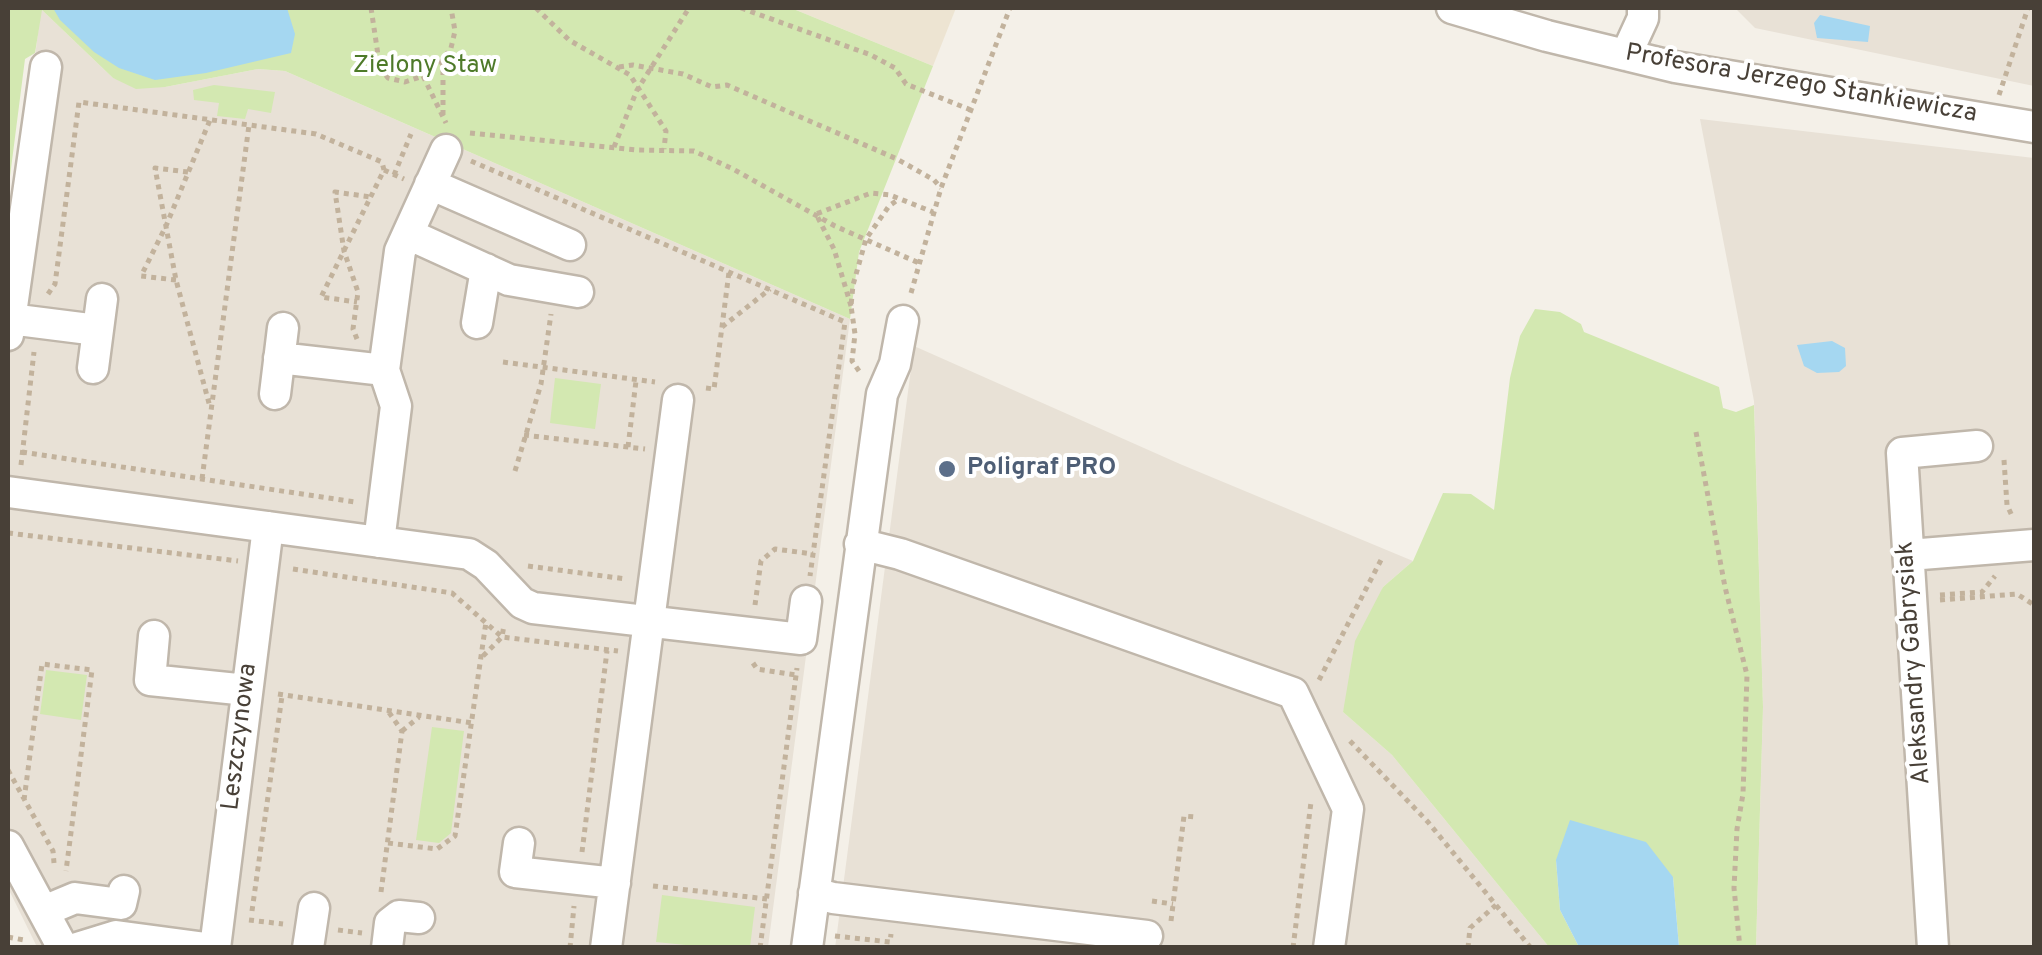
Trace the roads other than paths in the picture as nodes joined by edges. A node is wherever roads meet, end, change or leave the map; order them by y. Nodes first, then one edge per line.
1 (1452, 8) edge
2 (1644, 8) edge
3 (1626, 55) junction
4 (46, 68) dead end
5 (2033, 121) edge
6 (452, 139) road end
7 (430, 184) junction
8 (408, 234) junction
9 (570, 246) dead end
10 (486, 270) junction
11 (578, 292) dead end
12 (102, 299) dead end
13 (903, 321) road end
14 (477, 324) dead end
15 (18, 325) edge
16 (96, 330) junction
17 (93, 368) dead end
18 (384, 370) junction
19 (681, 390) road end
20 (276, 394) dead end
21 (1991, 452) road end
22 (12, 493) edge
23 (268, 527) junction
24 (380, 542) junction
25 (860, 544) junction
26 (2022, 553) edge
27 (1909, 555) junction
28 (806, 601) road end
29 (650, 622) junction
30 (154, 636) dead end
31 (247, 690) junction
32 (519, 843) dead end
33 (8, 846) edge
34 (615, 883) junction
35 (124, 891) dead end
36 (814, 893) junction
37 (314, 908) dead end
38 (44, 911) junction
39 (419, 918) dead end
40 (1158, 934) road end
41 (816, 941) edge
42 (63, 948) edge
43 (77, 948) edge
44 (206, 948) edge
45 (214, 948) edge
46 (308, 948) edge
47 (387, 948) edge
48 (606, 948) edge
49 (1329, 948) edge
50 (1933, 948) edge

1 - 3 street, Profesora Jerzego Stankiewicza
2 - 3 street
3 - 5 street, Profesora Jerzego Stankiewicza
4 - 15 street
6 - 7 street
7 - 8 street
7 - 9 street
8 - 10 street
8 - 18 street
10 - 11 street
10 - 14 street
12 - 16 street
13 - 25 street
15 - 16 street
16 - 17 street
18 - 20 street
18 - 24 street
19 - 29 street
21 - 27 street, Aleksandry Gabrysiak
22 - 23 street
23 - 24 street
23 - 31 street, Leszczynowa
24 - 29 street
25 - 36 street
25 - 49 street
26 - 27 street
27 - 50 street, Aleksandry Gabrysiak
28 - 29 street
29 - 34 street
30 - 31 street
31 - 45 street, Leszczynowa
32 - 34 street
33 - 38 street
34 - 48 street
35 - 38 street
36 - 40 street
36 - 41 street
37 - 46 street
38 - 42 street
39 - 47 street
43 - 44 street

